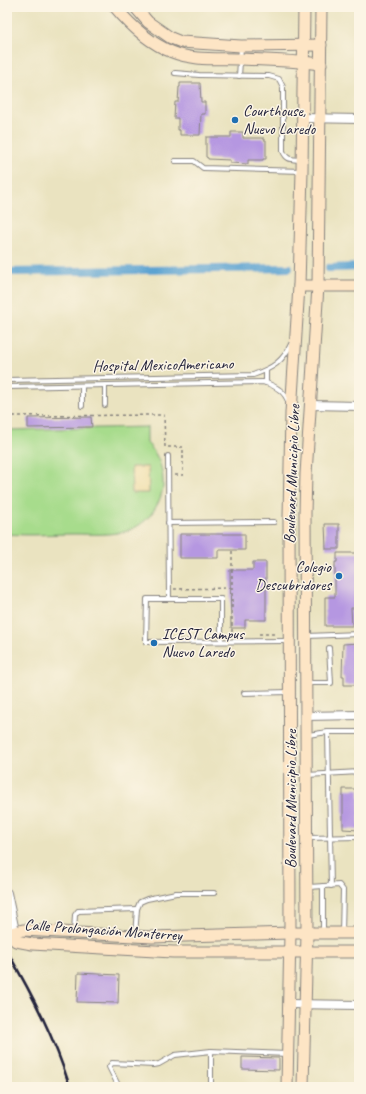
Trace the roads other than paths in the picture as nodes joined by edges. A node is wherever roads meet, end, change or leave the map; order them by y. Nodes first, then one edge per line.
1 (115, 7) edge
2 (135, 7) edge
3 (304, 7) edge
4 (321, 7) edge
5 (304, 44) junction
6 (321, 45) junction
7 (241, 46) junction
8 (241, 59) junction
9 (303, 62) junction
10 (321, 64) junction
11 (175, 73) dead end
12 (240, 76) junction
13 (302, 118) junction
14 (320, 118) junction
15 (359, 119) edge
16 (302, 160) junction
17 (175, 161) dead end
18 (302, 171) junction
19 (299, 286) junction
20 (318, 286) junction
21 (359, 286) edge
22 (296, 328) junction
23 (266, 370) junction
24 (178, 377) junction
25 (79, 379) junction
26 (7, 380) edge
27 (21, 380) junction
28 (266, 383) junction
29 (178, 384) junction
30 (105, 385) junction
31 (20, 386) junction
32 (80, 386) junction
33 (7, 387) edge
34 (105, 405) dead end
35 (311, 405) junction
36 (82, 406) dead end
37 (359, 406) edge
38 (291, 413) junction
39 (168, 456) dead end
40 (290, 473) junction
41 (306, 474) junction
42 (274, 522) dead end
43 (168, 523) junction
44 (169, 599) junction
45 (359, 634) edge
46 (306, 636) junction
47 (221, 641) junction
48 (289, 641) junction
49 (329, 648) dead end
50 (289, 671) junction
51 (306, 671) junction
52 (306, 683) junction
53 (289, 692) junction
54 (244, 693) dead end
55 (359, 715) edge
56 (306, 716) junction
57 (328, 732) junction
58 (359, 732) edge
59 (306, 735) junction
60 (359, 772) edge
61 (328, 774) junction
62 (290, 775) junction
63 (306, 775) junction
64 (330, 837) junction
65 (359, 837) edge
66 (307, 838) junction
67 (323, 886) junction
68 (331, 886) junction
69 (307, 887) junction
70 (7, 893) edge
71 (214, 893) dead end
72 (137, 909) junction
73 (74, 933) junction
74 (290, 933) junction
75 (342, 933) junction
76 (359, 933) edge
77 (307, 934) junction
78 (323, 934) junction
79 (12, 935) edge
80 (135, 936) junction
81 (232, 951) junction
82 (290, 951) junction
83 (307, 952) junction
84 (359, 952) edge
85 (290, 969) junction
86 (289, 1004) junction
87 (359, 1004) edge
88 (306, 1005) junction
89 (211, 1051) junction
90 (288, 1054) junction
91 (304, 1054) junction
92 (119, 1087) edge
93 (211, 1087) edge
94 (287, 1087) edge
95 (303, 1087) edge

1 - 8 main road
2 - 7 main road
3 - 5 main road, Boulevard Municipio Libre
4 - 6 main road, Boulevard Municipio Libre
5 - 6 main road
5 - 7 main road
5 - 9 main road, Boulevard Municipio Libre
6 - 10 main road, Boulevard Municipio Libre
7 - 8 lane
8 - 9 main road
8 - 12 lane
9 - 10 main road
9 - 13 main road, Boulevard Municipio Libre
10 - 14 main road, Boulevard Municipio Libre
11 - 12 lane
12 - 16 lane
13 - 14 street
13 - 16 main road, Boulevard Municipio Libre
14 - 15 street
14 - 20 main road, Boulevard Municipio Libre
16 - 18 main road, Boulevard Municipio Libre
17 - 18 lane
18 - 19 main road, Boulevard Municipio Libre
19 - 20 main road
19 - 22 main road, Boulevard Municipio Libre
20 - 21 main road
20 - 35 main road, Boulevard Municipio Libre
22 - 23 lane, Hospital MexicoAmericano
22 - 38 main road, Boulevard Municipio Libre
23 - 24 lane, Hospital MexicoAmericano
23 - 28 lane
24 - 25 lane, Hospital MexicoAmericano
24 - 29 lane
25 - 27 lane, Hospital MexicoAmericano
25 - 32 lane
26 - 27 lane, Hospital MexicoAmericano
27 - 31 lane
28 - 29 lane, Hospital MexicoAmericano
28 - 38 lane, Hospital MexicoAmericano
29 - 30 lane, Hospital MexicoAmericano
30 - 32 lane, Hospital MexicoAmericano
30 - 34 lane
31 - 32 lane, Hospital MexicoAmericano
31 - 33 lane, Hospital MexicoAmericano
32 - 36 lane
35 - 37 street
35 - 41 main road, Boulevard Municipio Libre
38 - 40 main road, Boulevard Municipio Libre
39 - 43 lane
40 - 41 main road
40 - 48 main road, Boulevard Municipio Libre
41 - 46 main road, Boulevard Municipio Libre
42 - 43 lane
43 - 44 lane
44 - 47 lane
44 - 47 lane
45 - 46 lane
46 - 51 main road, Boulevard Municipio Libre
47 - 48 lane
48 - 50 main road, Boulevard Municipio Libre
49 - 52 lane
50 - 51 main road
50 - 53 main road, Boulevard Municipio Libre
51 - 52 main road, Boulevard Municipio Libre
52 - 56 main road, Boulevard Municipio Libre
53 - 54 lane
53 - 62 main road, Boulevard Municipio Libre
55 - 56 street
56 - 59 main road, Boulevard Municipio Libre
57 - 58 lane
57 - 59 lane
57 - 61 lane
59 - 63 main road, Boulevard Municipio Libre
60 - 61 lane
61 - 63 lane
61 - 64 lane
62 - 63 main road
62 - 74 main road, Boulevard Municipio Libre
63 - 66 main road, Boulevard Municipio Libre
64 - 65 lane
64 - 66 lane
64 - 68 lane
66 - 69 main road, Boulevard Municipio Libre
67 - 68 lane
67 - 69 lane
67 - 78 lane
68 - 75 lane
69 - 77 main road, Boulevard Municipio Libre
70 - 79 street
71 - 72 lane
72 - 73 lane
72 - 80 lane
73 - 79 main road, Calle Prolongación Monterrey
73 - 80 main road, Calle Prolongación Monterrey
74 - 77 main road, Calle Prolongación Monterrey
74 - 80 main road, Calle Prolongación Monterrey
74 - 82 main road, Boulevard Municipio Libre
75 - 76 main road, Calle Prolongación Monterrey
75 - 78 main road, Calle Prolongación Monterrey
77 - 78 main road, Calle Prolongación Monterrey
77 - 83 main road, Boulevard Municipio Libre
79 - 81 main road, Calle Prolongación Monterrey
81 - 82 main road, Calle Prolongación Monterrey
81 - 85 main road
82 - 83 main road, Calle Prolongación Monterrey
82 - 85 main road, Boulevard Municipio Libre
83 - 84 main road, Calle Prolongación Monterrey
83 - 88 main road, Boulevard Municipio Libre
85 - 86 main road, Boulevard Municipio Libre
86 - 88 street
86 - 90 main road, Boulevard Municipio Libre
87 - 88 street
88 - 91 main road, Boulevard Municipio Libre
89 - 90 lane
89 - 92 lane
89 - 93 lane
90 - 91 main road
90 - 94 main road, Boulevard Municipio Libre
91 - 95 main road, Boulevard Municipio Libre

